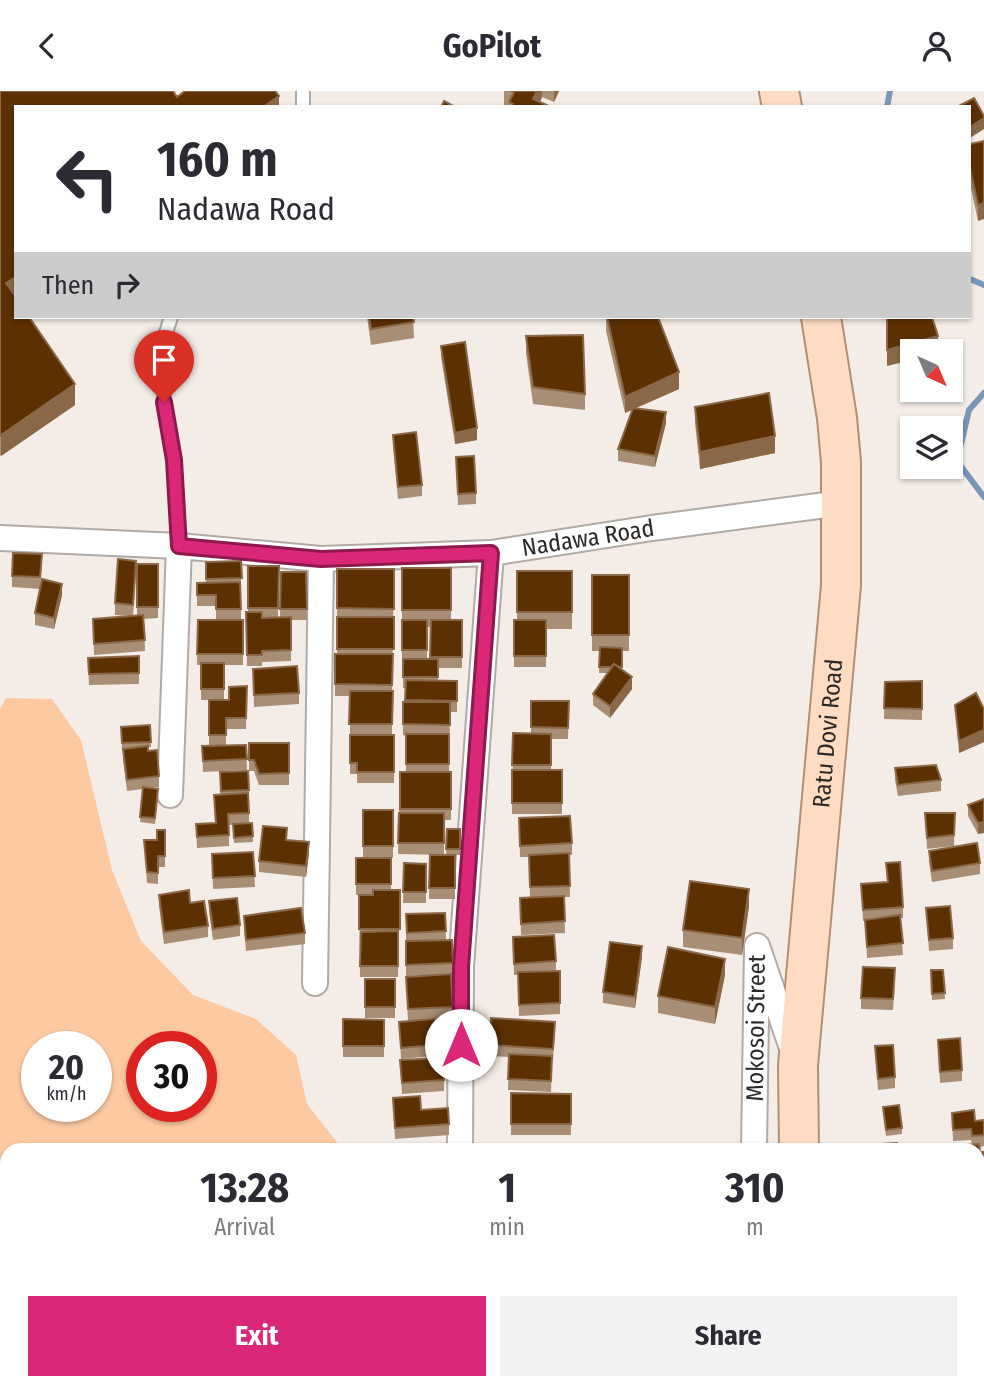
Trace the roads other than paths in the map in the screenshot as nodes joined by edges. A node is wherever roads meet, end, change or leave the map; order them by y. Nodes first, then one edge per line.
1 (170, 319) edge
2 (821, 319) edge
3 (841, 503) junction
4 (0, 538) edge
5 (179, 546) junction
6 (491, 553) junction
7 (321, 559) junction
8 (170, 795) dead end
9 (315, 983) dead end
10 (798, 1065) junction
11 (460, 1143) edge
12 (754, 1143) edge
13 (799, 1143) edge

1 - 5 lane
2 - 3 main road, Ratu Dovi Road
3 - 6 street, Nadawa Road
3 - 10 main road, Ratu Dovi Road
4 - 5 street, Nadawa Road
5 - 7 street, Nadawa Road
5 - 8 street
6 - 7 street, Nadawa Road
6 - 11 street
7 - 9 street
10 - 12 street, Mokosoi Street
10 - 13 main road, Ratu Dovi Road

